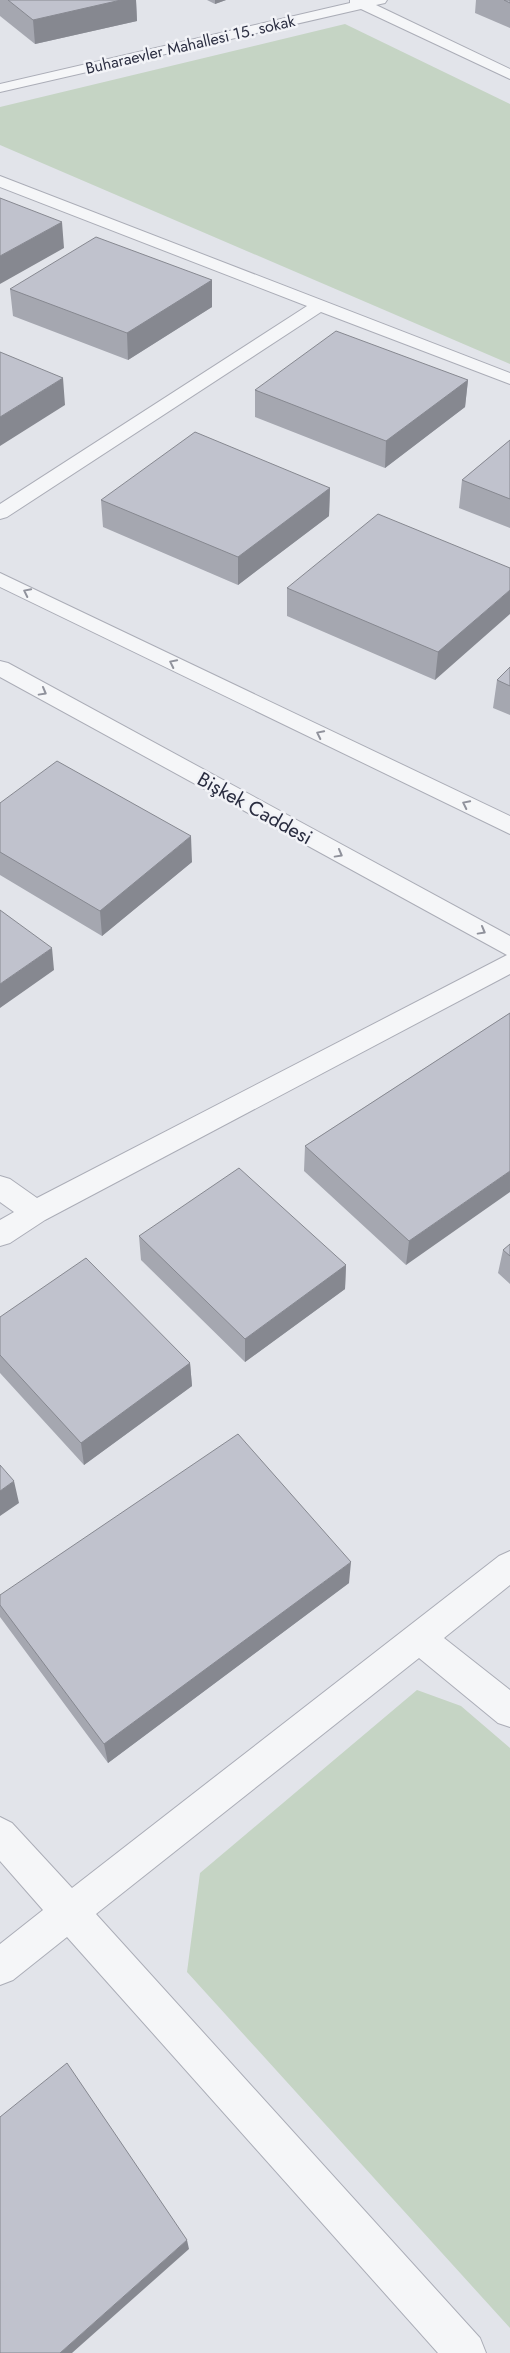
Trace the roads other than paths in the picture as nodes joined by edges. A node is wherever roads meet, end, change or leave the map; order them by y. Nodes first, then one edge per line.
1 (380, 0) edge
2 (359, 2) edge
3 (510, 75) edge
4 (0, 88) edge
5 (0, 181) edge
6 (320, 305) junction
7 (510, 379) edge
8 (0, 513) edge
9 (0, 579) edge
10 (0, 668) edge
11 (510, 826) edge
12 (510, 947) edge
13 (510, 964) edge
14 (0, 1187) edge
15 (35, 1212) junction
16 (0, 1235) edge
17 (510, 1566) edge
18 (418, 1637) junction
19 (510, 1711) edge
20 (0, 1835) edge
21 (70, 1911) junction
22 (0, 1967) edge
23 (465, 2353) edge

1 - 2 street, Buharaevler Mahallesi 15. sokak
2 - 3 street
2 - 4 street, Buharaevler Mahallesi 15. sokak
5 - 6 street
6 - 7 street
6 - 8 street
11 -> 9 street
10 -> 12 street, Bişkek Caddesi
13 - 15 street
14 - 15 street
15 - 16 street
17 - 18 street
18 - 19 street
18 - 21 street
20 - 21 street
21 - 22 street
21 - 23 street

